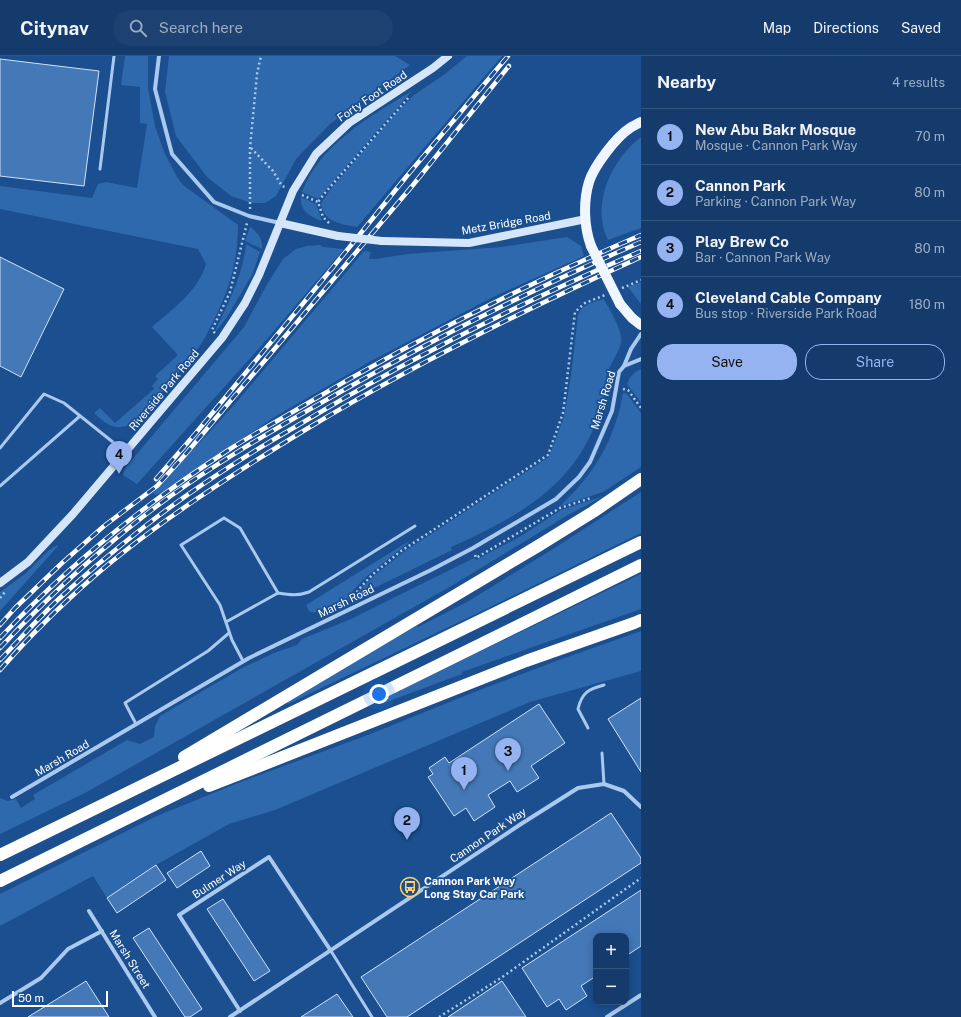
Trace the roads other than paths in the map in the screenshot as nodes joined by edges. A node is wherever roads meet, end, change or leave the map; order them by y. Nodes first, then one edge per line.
1 (114, 56) edge
2 (159, 56) edge
3 (448, 56) edge
4 (641, 122) edge
5 (100, 170) dead end
6 (586, 219) junction
7 (280, 224) junction
8 (641, 325) edge
9 (641, 334) edge
10 (641, 359) edge
11 (624, 366) junction
12 (80, 416) junction
13 (0, 448) edge
14 (125, 452) junction
15 (641, 479) edge
16 (0, 486) edge
17 (415, 526) dead end
18 (641, 542) edge
19 (641, 565) edge
20 (0, 582) edge
21 (278, 593) junction
22 (226, 622) junction
23 (639, 622) edge
24 (229, 633) junction
25 (243, 661) junction
26 (604, 684) dead end
27 (136, 724) junction
28 (588, 728) dead end
29 (602, 753) dead end
30 (604, 784) junction
31 (12, 797) dead end
32 (116, 798) junction
33 (641, 807) edge
34 (126, 819) junction
35 (0, 855) edge
36 (0, 881) edge
37 (89, 911) dead end
38 (102, 931) junction
39 (331, 951) junction
40 (641, 994) edge
41 (0, 1003) edge
42 (240, 1010) junction
43 (155, 1017) edge
44 (230, 1017) edge
45 (372, 1017) edge
46 (607, 1017) edge

1 - 5 lane
2 - 7 street
3 - 7 street, Forty Foot Road
4 - 6 main road
6 - 7 street, Metz Bridge Road, bridge
6 - 8 main road, bridge
7 - 14 street, Riverside Park Road
9 - 11 street, Marsh Road
10 - 11 street, Marsh Road
11 - 25 street, Marsh Road
12 - 13 lane
12 - 14 lane
12 - 16 lane
14 - 20 street, Riverside Park Road
15 - 32 highway
17 - 21 lane
18 - 32 highway
19 - 34 highway
21 - 22 lane
21 - 22 lane
22 - 24 lane
23 - 34 highway
24 - 25 lane
24 - 27 lane
25 - 27 street, Marsh Road
26 - 28 lane
27 - 31 street, Marsh Road
29 - 30 lane
30 - 33 street, Cannon Park Way
30 - 39 street, Cannon Park Way
32 - 35 highway
34 - 36 highway
37 - 38 street, Marsh Street
38 - 41 street
38 - 43 street, Marsh Street
39 - 42 street, Cannon Park Way
39 - 42 street, Bulmer Way
39 - 45 lane
40 - 46 street
42 - 44 street, Cannon Park Way

